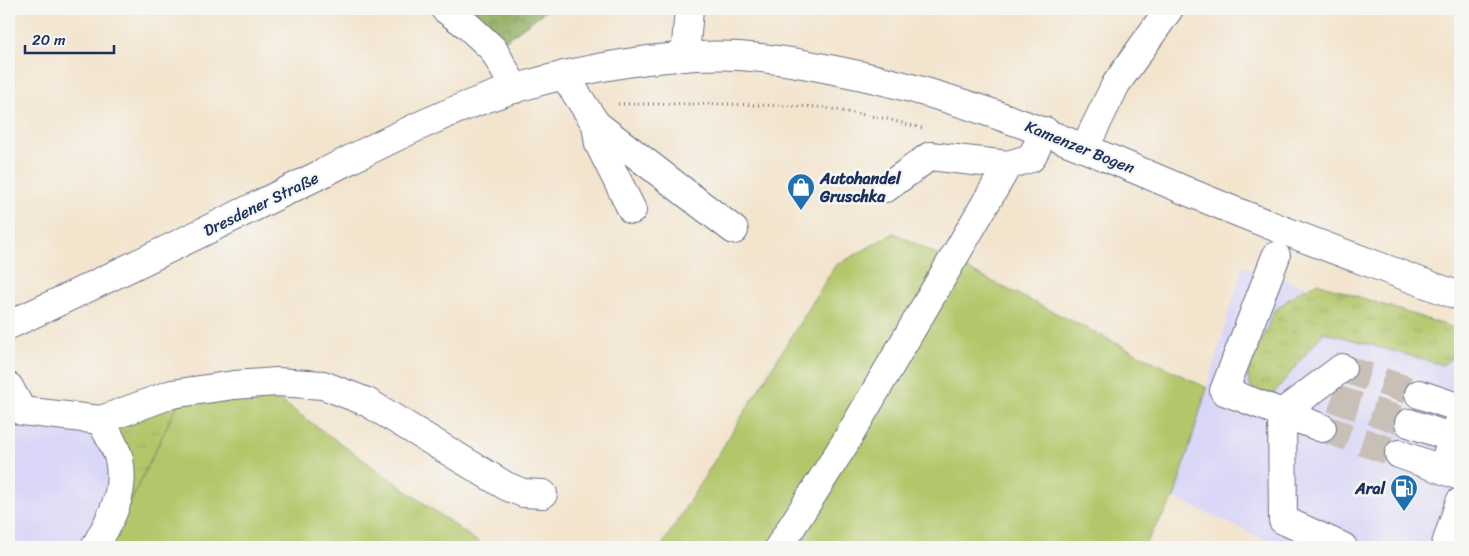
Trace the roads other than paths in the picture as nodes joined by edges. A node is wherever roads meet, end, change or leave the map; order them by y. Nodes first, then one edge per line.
1 (445, 9) edge
2 (689, 9) edge
3 (1168, 9) edge
4 (685, 57) junction
5 (564, 75) junction
6 (515, 89) junction
7 (589, 114) junction
8 (1045, 131) junction
9 (1085, 147) junction
10 (1008, 165) junction
11 (886, 188) dead end
12 (632, 210) dead end
13 (734, 230) dead end
14 (1276, 256) dead end
15 (1460, 296) edge
16 (9, 324) edge
17 (1342, 368) dead end
18 (9, 387) edge
19 (1419, 394) tunnel mouth
20 (1332, 398) tunnel mouth
21 (1460, 408) edge
22 (1282, 413) junction
23 (101, 420) junction
24 (1410, 423) tunnel mouth
25 (1322, 428) tunnel mouth
26 (1457, 428) edge
27 (1399, 454) tunnel mouth
28 (1451, 473) edge
29 (543, 494) dead end
30 (1460, 502) edge
31 (95, 547) edge
32 (779, 547) edge
33 (1343, 547) edge
34 (1445, 547) edge

1 - 6 main road
2 - 4 main road
3 - 9 main road
4 - 5 main road, Dresdener Straße
4 - 8 main road, Kamenzer Bogen
5 - 6 main road, Dresdener Straße
5 - 7 main road
6 - 16 main road, Dresdener Straße
7 - 12 main road
7 - 13 main road
8 - 9 main road, Kamenzer Bogen
8 - 10 main road
9 - 15 main road, Kamenzer Bogen
10 - 11 main road
10 - 32 main road
14 - 22 main road
17 - 22 main road
18 - 23 main road
19 - 21 main road
20 - 22 main road
22 - 25 main road
22 - 33 main road
23 - 29 main road
23 - 31 main road
24 - 26 main road
26 - 28 main road
27 - 28 main road
30 - 34 main road

